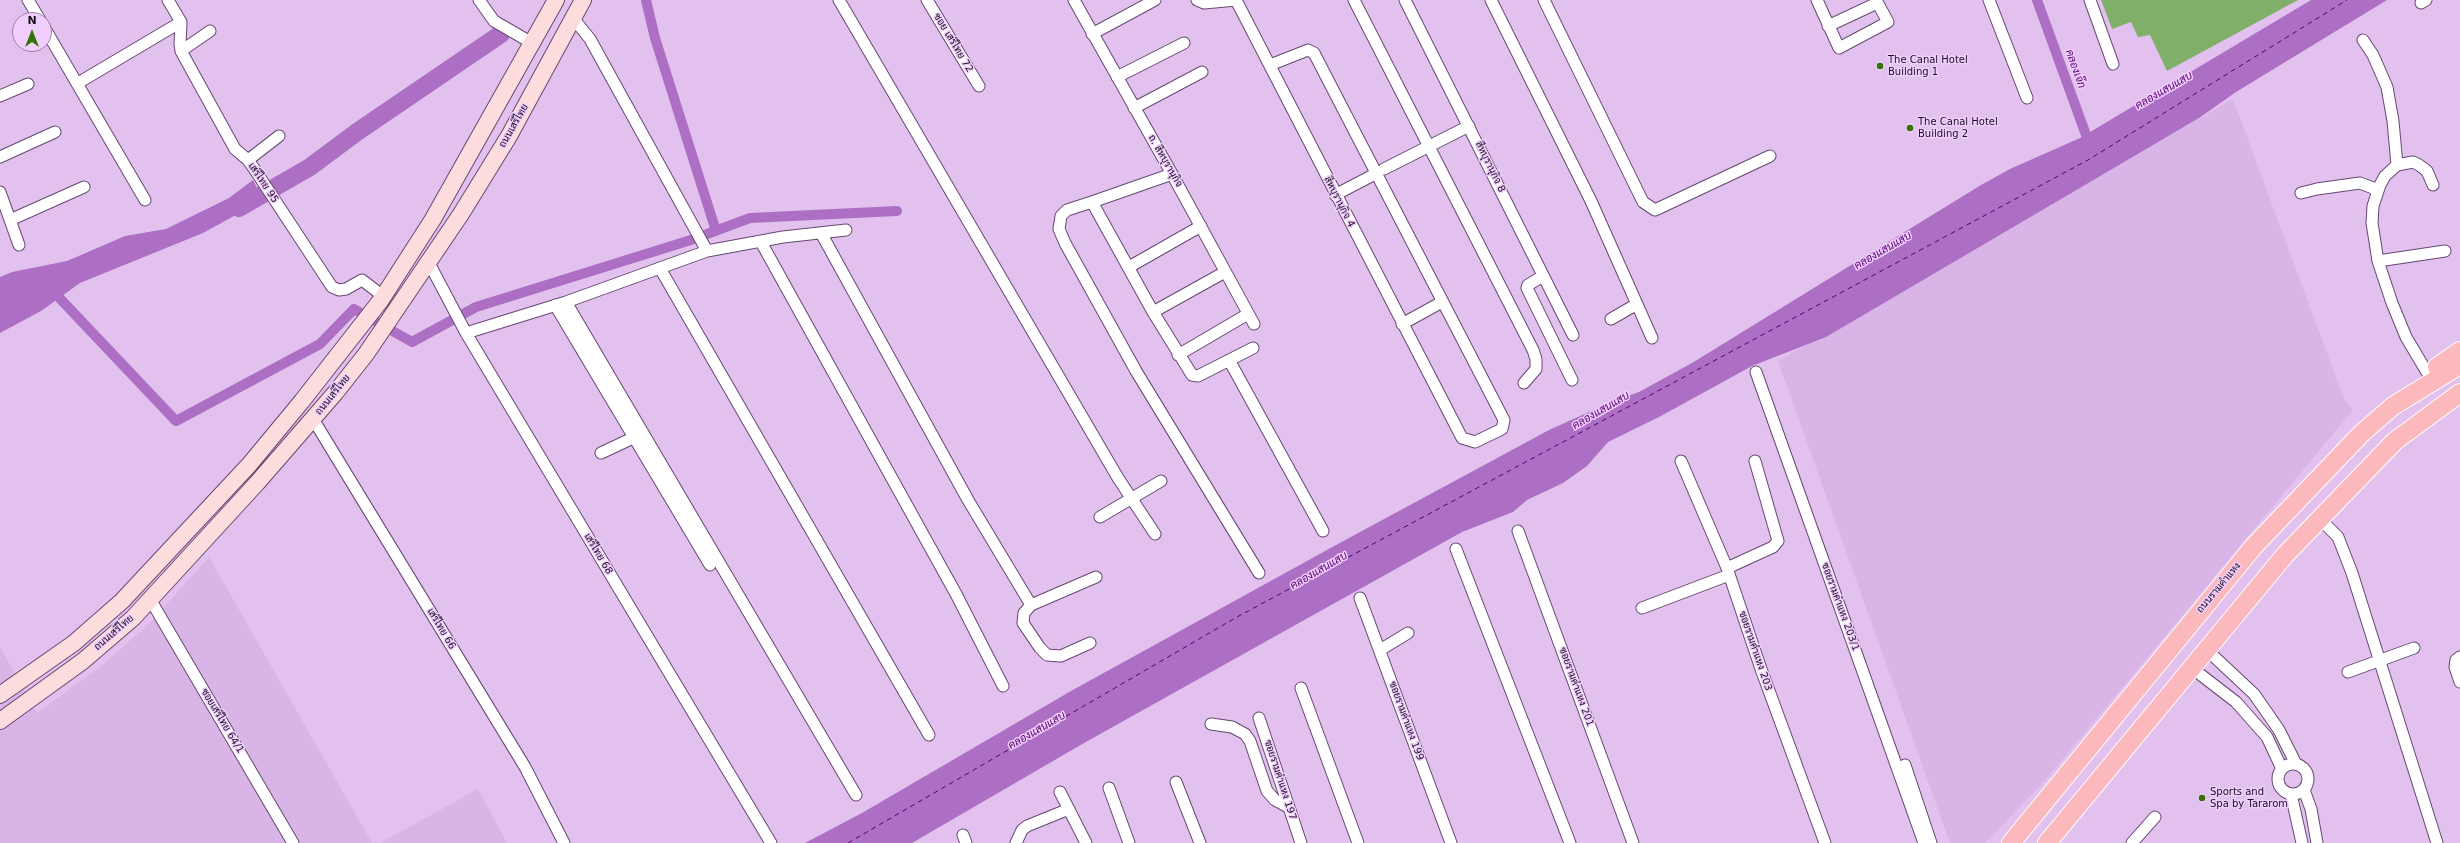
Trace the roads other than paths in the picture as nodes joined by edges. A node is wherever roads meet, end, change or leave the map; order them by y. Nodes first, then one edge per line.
1 (28, 0) edge
2 (168, 0) edge
3 (479, 0) edge
4 (556, 0) edge
5 (572, 0) edge
6 (583, 0) edge
7 (839, 0) edge
8 (927, 0) edge
9 (1074, 0) edge
10 (1155, 0) edge
11 (1197, 0) edge
12 (1236, 0) edge
13 (1354, 0) edge
14 (1405, 0) edge
15 (1492, 0) edge
16 (1544, 0) edge
17 (1817, 0) edge
18 (1989, 0) edge
19 (2090, 0) edge
20 (1877, 1) edge
21 (35, 12) edge
22 (573, 18) junction
23 (181, 22) junction
24 (1828, 26) junction
25 (210, 31) dead end
26 (1092, 34) junction
27 (52, 40) edge
28 (2363, 40) dead end
29 (1184, 43) dead end
30 (532, 44) junction
31 (181, 52) junction
32 (1270, 64) junction
33 (2113, 64) dead end
34 (1202, 72) dead end
35 (1117, 77) junction
36 (28, 84) dead end
37 (78, 84) junction
38 (979, 86) dead end
39 (0, 96) edge
40 (2027, 98) dead end
41 (1134, 108) junction
42 (1469, 126) junction
43 (55, 132) dead end
44 (279, 136) dead end
45 (1428, 145) junction
46 (1770, 156) dead end
47 (0, 157) edge
48 (248, 160) junction
49 (2398, 165) junction
50 (487, 170) junction
51 (1380, 171) junction
52 (1172, 174) junction
53 (2433, 185) dead end
54 (84, 187) dead end
55 (0, 192) edge
56 (2377, 192) junction
57 (2301, 194) dead end
58 (1335, 195) junction
59 (145, 200) dead end
60 (1092, 202) junction
61 (10, 220) junction
62 (1201, 226) junction
63 (846, 230) dead end
64 (821, 233) junction
65 (761, 242) junction
66 (19, 245) dead end
67 (707, 251) junction
68 (2445, 251) dead end
69 (2378, 261) junction
70 (429, 263) junction
71 (1129, 267) junction
72 (661, 270) junction
73 (1225, 272) junction
74 (1543, 276) junction
75 (382, 298) junction
76 (566, 302) junction
77 (1442, 302) junction
78 (1638, 304) junction
79 (555, 305) junction
80 (1153, 312) junction
81 (1611, 319) dead end
82 (1402, 324) junction
83 (465, 332) junction
84 (1573, 336) dead end
85 (1652, 338) dead end
86 (1253, 348) dead end
87 (2460, 351) edge
88 (1178, 355) junction
89 (1228, 360) junction
90 (2460, 365) edge
91 (1756, 372) dead end
92 (2428, 374) junction
93 (1572, 380) dead end
94 (1524, 383) dead end
95 (2460, 393) edge
96 (2460, 404) edge
97 (2394, 406) junction
98 (313, 419) junction
99 (2421, 420) junction
100 (635, 437) junction
101 (601, 453) dead end
102 (1755, 461) dead end
103 (1681, 462) dead end
104 (1161, 481) dead end
105 (1131, 498) junction
106 (1100, 517) dead end
107 (2320, 518) junction
108 (1323, 531) dead end
109 (1518, 531) dead end
110 (1155, 534) dead end
111 (1456, 549) dead end
112 (710, 565) dead end
113 (1728, 572) junction
114 (1259, 573) dead end
115 (1096, 577) dead end
116 (1360, 598) dead end
117 (150, 599) junction
118 (1031, 605) junction
119 (1642, 608) dead end
120 (1408, 633) dead end
121 (1090, 643) dead end
122 (2414, 648) dead end
123 (1380, 650) junction
124 (2207, 650) junction
125 (2460, 657) edge
126 (2379, 661) junction
127 (2192, 668) junction
128 (2348, 672) dead end
129 (2460, 682) edge
130 (1003, 686) dead end
131 (1301, 688) dead end
132 (0, 695) edge
133 (1260, 718) dead end
134 (0, 721) edge
135 (1211, 724) dead end
136 (2280, 730) junction
137 (929, 735) dead end
138 (2267, 737) junction
139 (2296, 764) junction
140 (1905, 765) dead end
141 (2282, 769) junction
142 (1176, 782) dead end
143 (1109, 788) dead end
144 (2304, 790) junction
145 (1060, 792) dead end
146 (2291, 794) junction
147 (856, 795) dead end
148 (1288, 807) junction
149 (1069, 809) junction
150 (2155, 817) dead end
151 (293, 843) edge
152 (564, 843) edge
153 (771, 843) edge
154 (1016, 843) edge
155 (1086, 843) edge
156 (1129, 843) edge
157 (1200, 843) edge
158 (1301, 843) edge
159 (1358, 843) edge
160 (1451, 843) edge
161 (1570, 843) edge
162 (1633, 843) edge
163 (1825, 843) edge
164 (1924, 843) edge
165 (1932, 843) edge
166 (2011, 843) edge
167 (2048, 843) edge
168 (2132, 843) edge
169 (2302, 843) edge
170 (2317, 843) edge
171 (2437, 843) edge

1 - 21 street
2 - 23 street
3 - 30 street
4 - 30 main road, ถนนเสรีไทย
5 - 50 main road
6 - 22 main road, ถนนเสรีไทย
7 - 105 street
8 - 38 street, ซอย เสรีไทย 72
9 - 26 street, ถ. สีหบุรานุกิจ
10 - 26 street
11 - 12 street, สีหบุรานุกิจ 4
12 - 32 street, สีหบุรานุกิจ 4
13 - 45 street
14 - 42 street, สีหบุรานุกิจ 8
15 - 78 street
16 - 46 street
17 - 24 street
18 - 40 street
19 - 33 street
20 - 24 street
20 - 24 street
22 - 50 main road, ถนนเสรีไทย
22 - 67 street
23 - 31 street, เสรีไทย 95
23 - 37 street
25 - 31 street
26 - 35 street, ถ. สีหบุรานุกิจ
27 - 37 street
28 - 49 street
29 - 35 street
30 - 75 main road, ถนนเสรีไทย
31 - 48 street, เสรีไทย 95
32 - 51 street
32 - 58 street, สีหบุรานุกิจ 4
34 - 41 street
35 - 41 street, ถ. สีหบุรานุกิจ
36 - 39 street
37 - 59 street
41 - 52 street, ถ. สีหบุรานุกิจ
42 - 45 street
42 - 74 street, สีหบุรานุกิจ 8
43 - 47 street
44 - 48 street
45 - 51 street
45 - 94 street
48 - 75 street, เสรีไทย 95
49 - 53 street
49 - 56 street
50 - 70 main road, ถนนเสรีไทย
51 - 58 street
51 - 77 street
52 - 60 street
52 - 62 street, ถ. สีหบุรานุกิจ
54 - 61 street
55 - 61 street
56 - 57 street
56 - 69 street
58 - 82 street, สีหบุรานุกิจ 4
60 - 71 street
60 - 114 street
61 - 66 street
62 - 71 street
62 - 73 street, ถ. สีหบุรานุกิจ
63 - 64 street
64 - 65 street
64 - 118 street
65 - 67 street
65 - 130 street
67 - 72 street
68 - 69 street
69 - 92 street
70 - 83 street, เสรีไทย 68
70 - 98 main road, ถนนเสรีไทย
71 - 80 street
72 - 76 street
72 - 137 street
73 - 80 street
73 - 88 street, ถ. สีหบุรานุกิจ
74 - 84 street, สีหบุรานุกิจ 8
74 - 93 street
75 - 132 main road, ถนนเสรีไทย
76 - 79 street
76 - 147 street
77 - 82 street
77 - 82 street, สีหบุรานุกิจ 4
78 - 81 street
78 - 85 street
79 - 83 street
79 - 100 street
80 - 88 street
83 - 153 street, เสรีไทย 68
86 - 89 street
87 - 92 main road
88 - 89 street
89 - 108 street
90 - 97 main road, ถนนรามคำแหง
91 - 164 street, ซอยรามคำแหง 203/1
92 - 97 main road
95 - 99 main road
96 - 99 main road
97 - 166 main road, ถนนรามคำแหง
98 - 117 main road, ถนนเสรีไทย
98 - 152 street, เสรีไทย 66
99 - 107 main road
100 - 101 street
100 - 112 street
102 - 113 street
103 - 113 street, ซอยรามคำแหง 203
104 - 105 street
105 - 106 street
105 - 110 street
107 - 124 main road
107 - 126 street
109 - 162 street, ซอยรามคำแหง 201
111 - 161 street
113 - 119 street
113 - 163 street, ซอยรามคำแหง 203
115 - 118 street
116 - 123 street, ซอยรามคำแหง 199
117 - 134 main road, ถนนเสรีไทย
117 - 151 street, ซอยเสรีไทย 64/1
118 - 121 street
120 - 123 street
122 - 126 street
123 - 160 street, ซอยรามคำแหง 199
124 - 127 main road
124 - 136 street
125 - 129 street
126 - 128 street
126 - 171 street
127 - 138 street
127 - 167 main road
131 - 159 street
133 - 148 street, ซอยรามคำแหง 197
135 - 148 street
136 - 138 street
136 - 139 street
138 - 141 street
139 - 141 street
139 - 144 street
140 - 165 street
141 - 146 street
142 - 157 street
143 - 156 street
144 - 146 street
144 - 170 street
145 - 149 street
146 - 169 street
148 - 158 street, ซอยรามคำแหง 197
149 - 154 street
149 - 155 street
150 - 168 street

